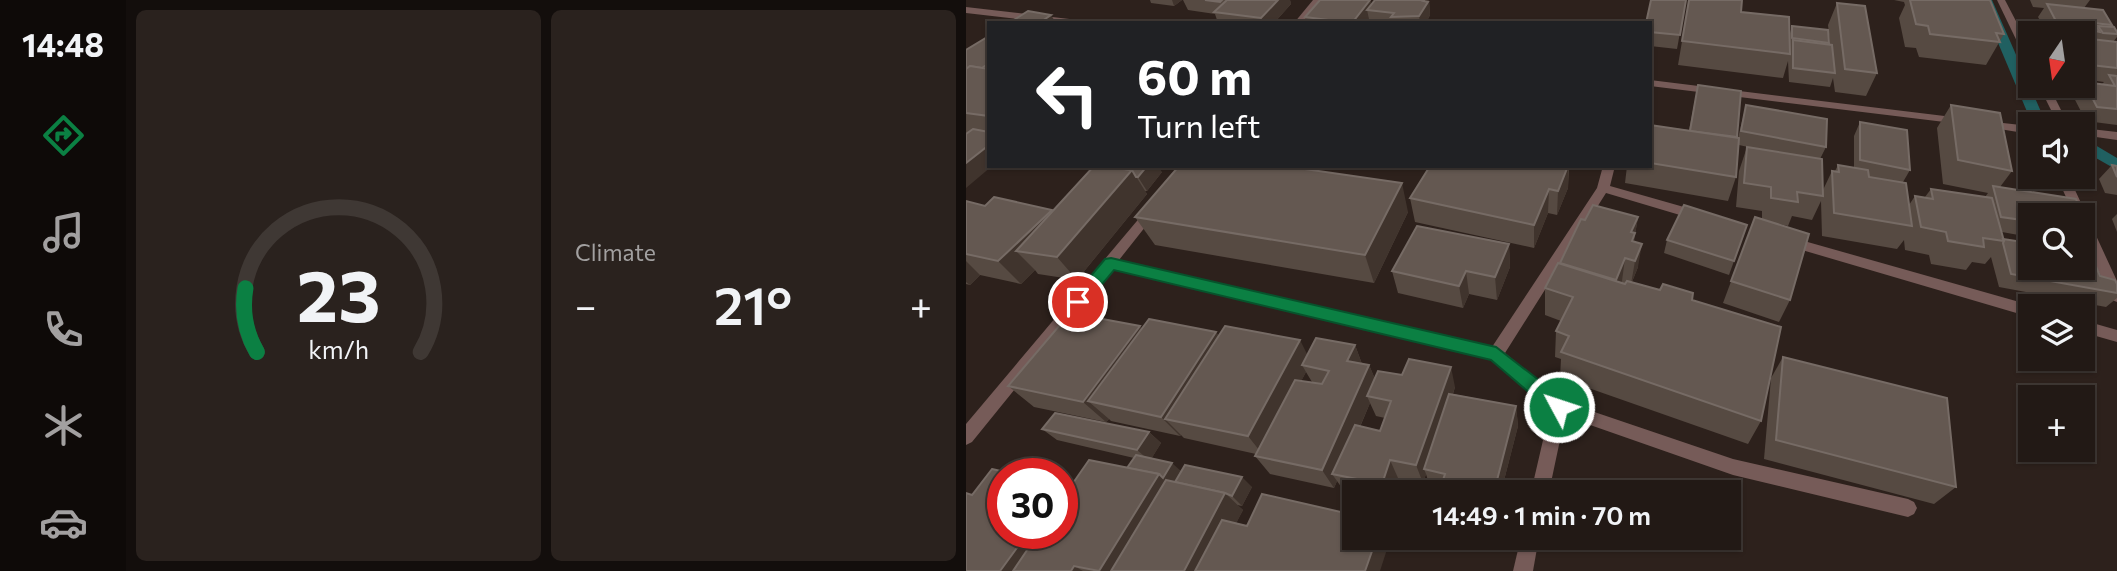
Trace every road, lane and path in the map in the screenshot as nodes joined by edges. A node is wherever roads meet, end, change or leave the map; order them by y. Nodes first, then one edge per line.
1 (1318, 0) edge
2 (2001, 0) edge
3 (966, 10) edge
4 (1030, 20) edge
5 (1300, 21) edge
6 (2018, 34) edge
7 (1652, 83) edge
8 (2018, 129) edge
9 (2095, 133) edge
10 (2117, 136) edge
11 (1609, 168) edge
12 (1604, 188) junction
13 (1161, 199) edge
14 (1710, 219) edge
15 (1777, 238) edge
16 (2095, 246) edge
17 (1111, 263) junction
18 (2117, 296) edge
19 (2018, 308) edge
20 (2095, 330) edge
21 (2117, 336) edge
22 (1496, 354) junction
23 (1559, 407) junction
24 (966, 437) edge
25 (1544, 480) edge
26 (1908, 508) dead end
27 (1528, 550) edge
28 (1523, 571) edge

1 - 5 street
2 - 6 street
3 - 4 street
7 - 8 street
9 - 10 street
11 - 12 street
12 - 14 street
12 - 22 street
13 - 17 street
15 - 19 street
16 - 18 street
17 - 22 street
17 - 24 street
20 - 21 street
22 - 23 street
23 - 25 street
23 - 26 street
27 - 28 street

